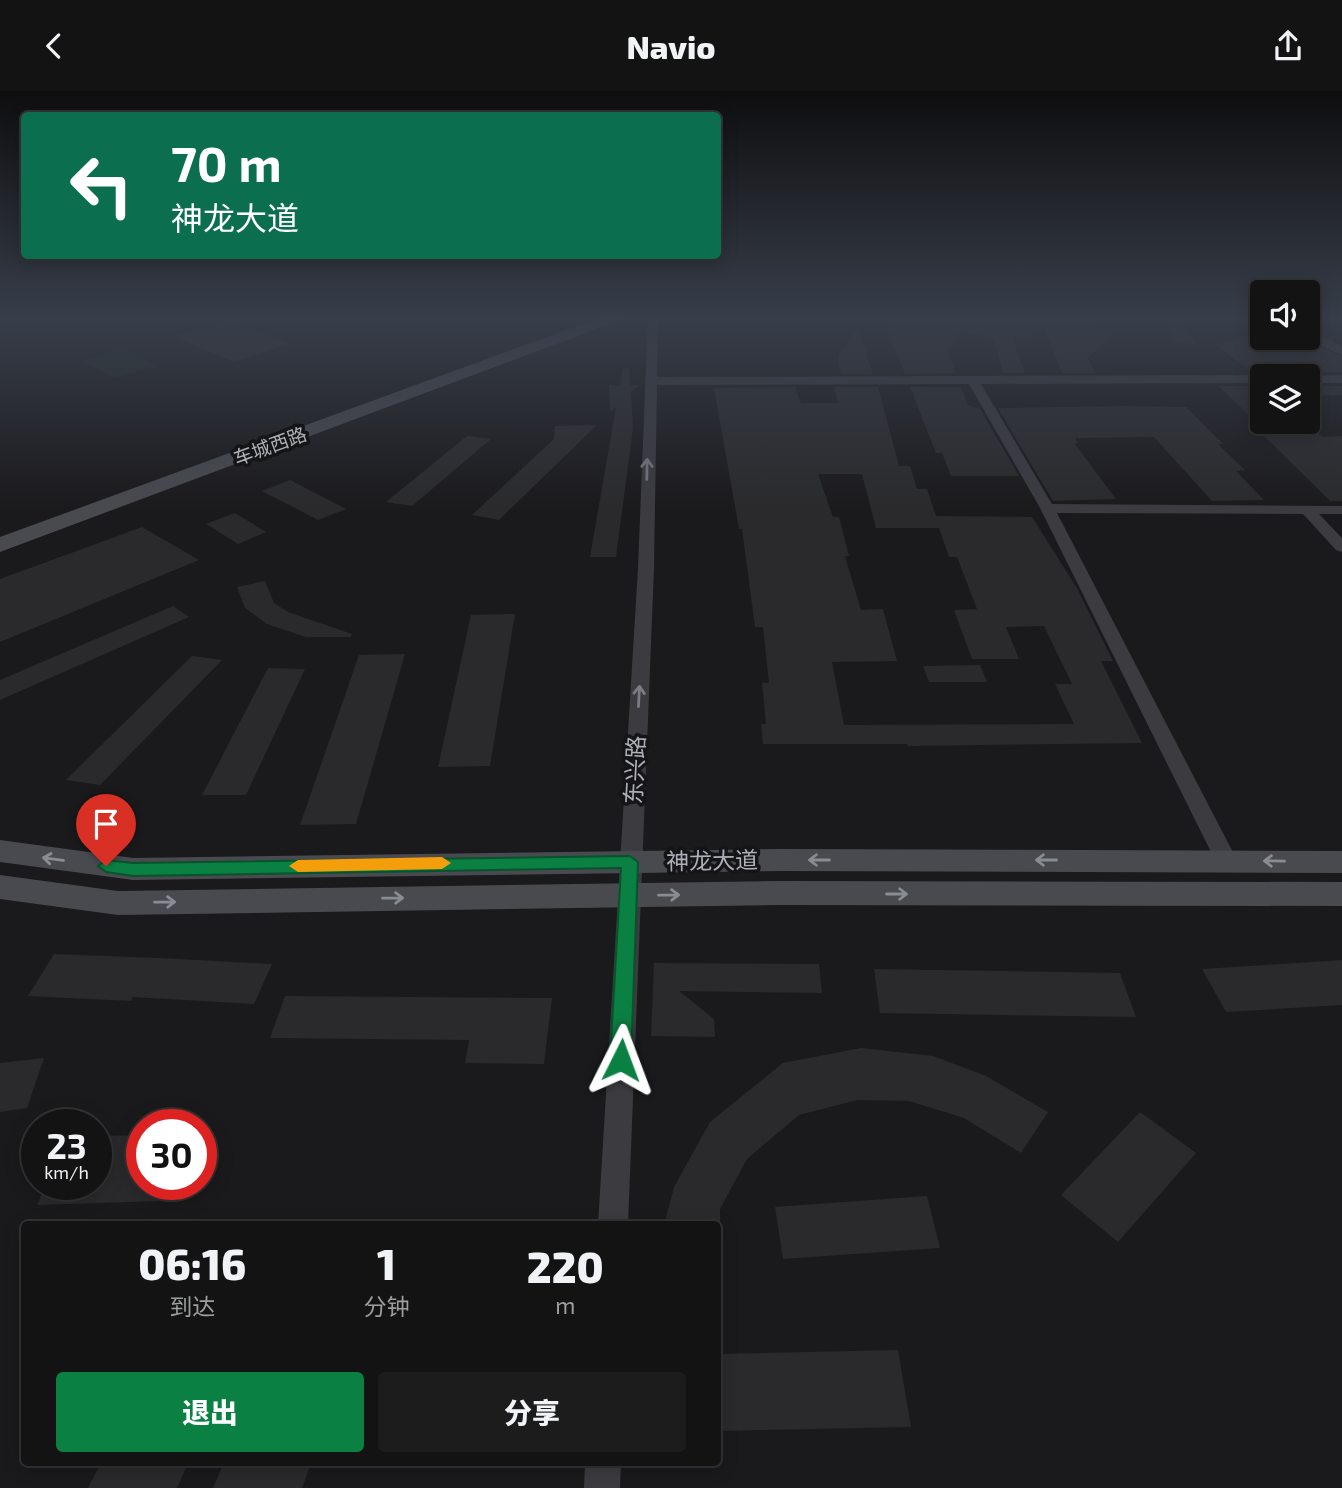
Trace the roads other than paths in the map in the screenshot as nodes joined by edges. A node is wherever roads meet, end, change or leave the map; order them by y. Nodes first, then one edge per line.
1 (423, 381) edge
2 (442, 381) edge
3 (652, 381) edge
4 (974, 381) edge
5 (1047, 508) junction
6 (1307, 510) junction
7 (1342, 510) edge
8 (0, 535) edge
9 (0, 545) edge
10 (1342, 547) edge
11 (0, 851) edge
12 (1226, 860) junction
13 (630, 862) junction
14 (1342, 862) edge
15 (0, 887) edge
16 (1342, 894) edge
17 (628, 895) junction
18 (613, 1221) edge
19 (603, 1466) edge
20 (602, 1488) edge

1 - 8 main road, 车城西路
2 - 9 main road, 车城西路
13 -> 3 street, 东兴路
4 - 5 street
5 - 6 street
5 - 12 street
6 - 7 street
6 - 10 street
13 -> 11 main road, 神龙大道
12 -> 13 main road, 神龙大道
14 -> 12 main road, 神龙大道
13 - 17 street, 东兴路
15 -> 17 main road, 神龙大道
17 -> 16 main road, 神龙大道
17 - 18 street, 东兴路
19 - 20 street

